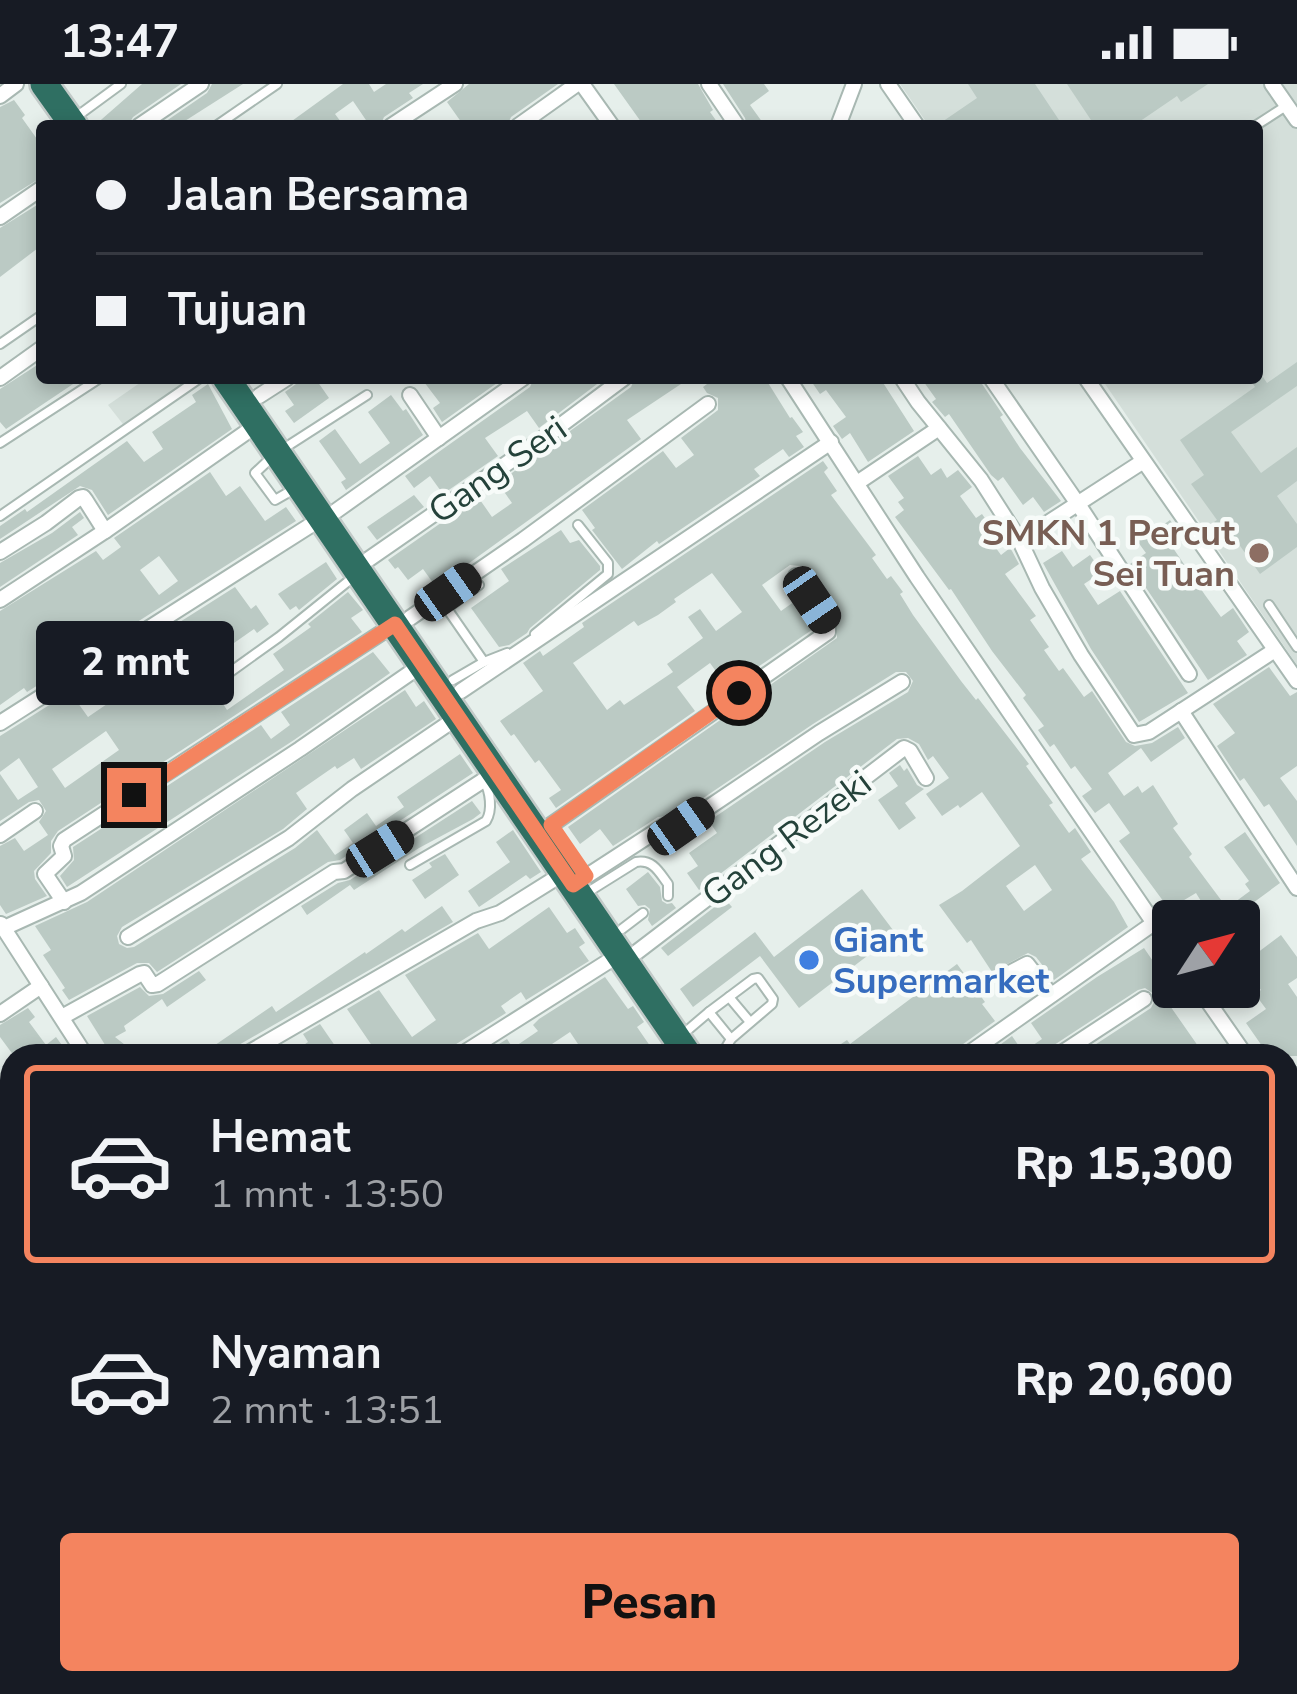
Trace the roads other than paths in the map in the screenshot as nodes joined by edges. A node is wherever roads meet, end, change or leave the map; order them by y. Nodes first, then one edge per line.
1 (16, 84) edge
2 (121, 84) edge
3 (201, 84) edge
4 (277, 84) edge
5 (455, 84) edge
6 (580, 84) edge
7 (710, 84) edge
8 (854, 84) edge
9 (888, 84) edge
10 (1272, 84) edge
11 (42, 85) edge
12 (0, 96) edge
13 (1287, 105) junction
14 (64, 120) edge
15 (72, 120) edge
16 (148, 120) edge
17 (225, 120) edge
18 (400, 120) edge
19 (527, 120) edge
20 (607, 120) edge
21 (733, 120) edge
22 (840, 120) edge
23 (913, 120) edge
24 (1297, 120) edge
25 (1263, 121) edge
26 (36, 192) edge
27 (0, 217) edge
28 (36, 319) edge
29 (0, 344) edge
30 (36, 352) edge
31 (0, 378) edge
32 (91, 384) edge
33 (191, 384) edge
34 (515, 384) edge
35 (616, 384) edge
36 (792, 384) edge
37 (906, 384) edge
38 (995, 384) edge
39 (1090, 384) edge
40 (410, 394) dead end
41 (367, 395) dead end
42 (254, 400) edge
43 (709, 404) dead end
44 (939, 428) junction
45 (439, 438) junction
46 (831, 442) junction
47 (0, 443) edge
48 (284, 448) junction
49 (1142, 462) junction
50 (857, 483) junction
51 (1078, 504) junction
52 (329, 514) junction
53 (0, 516) edge
54 (578, 525) dead end
55 (105, 531) junction
56 (1020, 541) junction
57 (0, 552) edge
58 (364, 566) junction
59 (796, 577) dead end
60 (479, 585) dead end
61 (0, 600) edge
62 (1269, 605) dead end
63 (403, 621) junction
64 (1297, 647) edge
65 (1275, 650) junction
66 (484, 662) junction
67 (423, 664) junction
68 (1189, 674) dead end
69 (219, 680) dead end
70 (1297, 681) edge
71 (902, 682) dead end
72 (457, 695) junction
73 (1181, 711) junction
74 (0, 723) edge
75 (490, 776) junction
76 (926, 778) dead end
77 (35, 811) dead end
78 (551, 825) junction
79 (0, 836) edge
80 (410, 865) dead end
81 (580, 884) junction
82 (1297, 888) edge
83 (668, 896) dead end
84 (64, 902) junction
85 (1152, 920) edge
86 (1152, 924) edge
87 (2, 925) edge
88 (128, 937) dead end
89 (631, 937) junction
90 (14, 945) junction
91 (0, 955) edge
92 (1002, 977) dead end
93 (41, 986) junction
94 (1051, 995) junction
95 (729, 997) junction
96 (1144, 999) dead end
97 (1213, 1008) edge
98 (0, 1014) edge
99 (62, 1017) junction
100 (750, 1022) junction
101 (696, 1032) edge
102 (74, 1044) edge
103 (264, 1044) edge
104 (477, 1044) edge
105 (723, 1044) edge
106 (982, 1044) edge
107 (1075, 1044) edge
108 (1238, 1044) edge

1 - 12 street
2 - 15 lane
3 - 16 street
4 - 17 lane
5 - 18 street
6 - 19 street
6 - 20 street
7 - 21 street
8 - 22 street
9 - 23 street
10 - 13 street
11 - 14 highway
13 - 24 street
13 - 25 lane
26 - 27 street
28 - 29 lane
30 - 31 street
32 - 47 lane
33 - 53 lane
34 - 45 street
35 - 58 street, Gang Seri
36 - 46 street
37 - 44 street
38 - 51 street
39 - 49 street
40 - 45 street
41 - 48 lane
42 - 48 highway
42 - 55 street
43 - 63 street
44 - 50 street
44 - 56 street
45 - 52 street
46 - 50 street
46 - 72 street
48 - 52 highway
48 - 52 highway
49 - 51 street
49 - 65 street
50 - 85 street
51 - 56 street
51 - 68 street
52 - 58 highway
52 - 74 street
54 - 66 lane
55 - 57 street
55 - 61 street
56 - 73 street
58 - 63 highway
58 - 69 lane
59 - 78 street
60 - 66 lane
62 - 64 lane
63 - 67 highway
63 - 72 highway
63 - 84 street
65 - 70 street
65 - 73 street
66 - 72 lane
67 - 72 highway
67 - 84 street
71 - 81 street
72 - 75 highway
72 - 78 highway
72 - 88 street
73 - 82 street
75 - 80 lane
75 - 81 highway
75 - 99 street
76 - 89 street, Gang Rezeki
77 - 79 street
78 - 81 highway
81 - 83 lane
81 - 89 highway
81 - 103 street
84 - 87 street
86 - 94 street
87 - 90 street
89 - 101 highway
89 - 104 street
90 - 91 street
90 - 93 street
92 - 94 street
93 - 98 street
93 - 99 street
94 - 106 street
95 - 100 lane
95 - 100 lane
95 - 101 lane
96 - 107 street
97 - 108 street
99 - 102 street
100 - 105 lane

